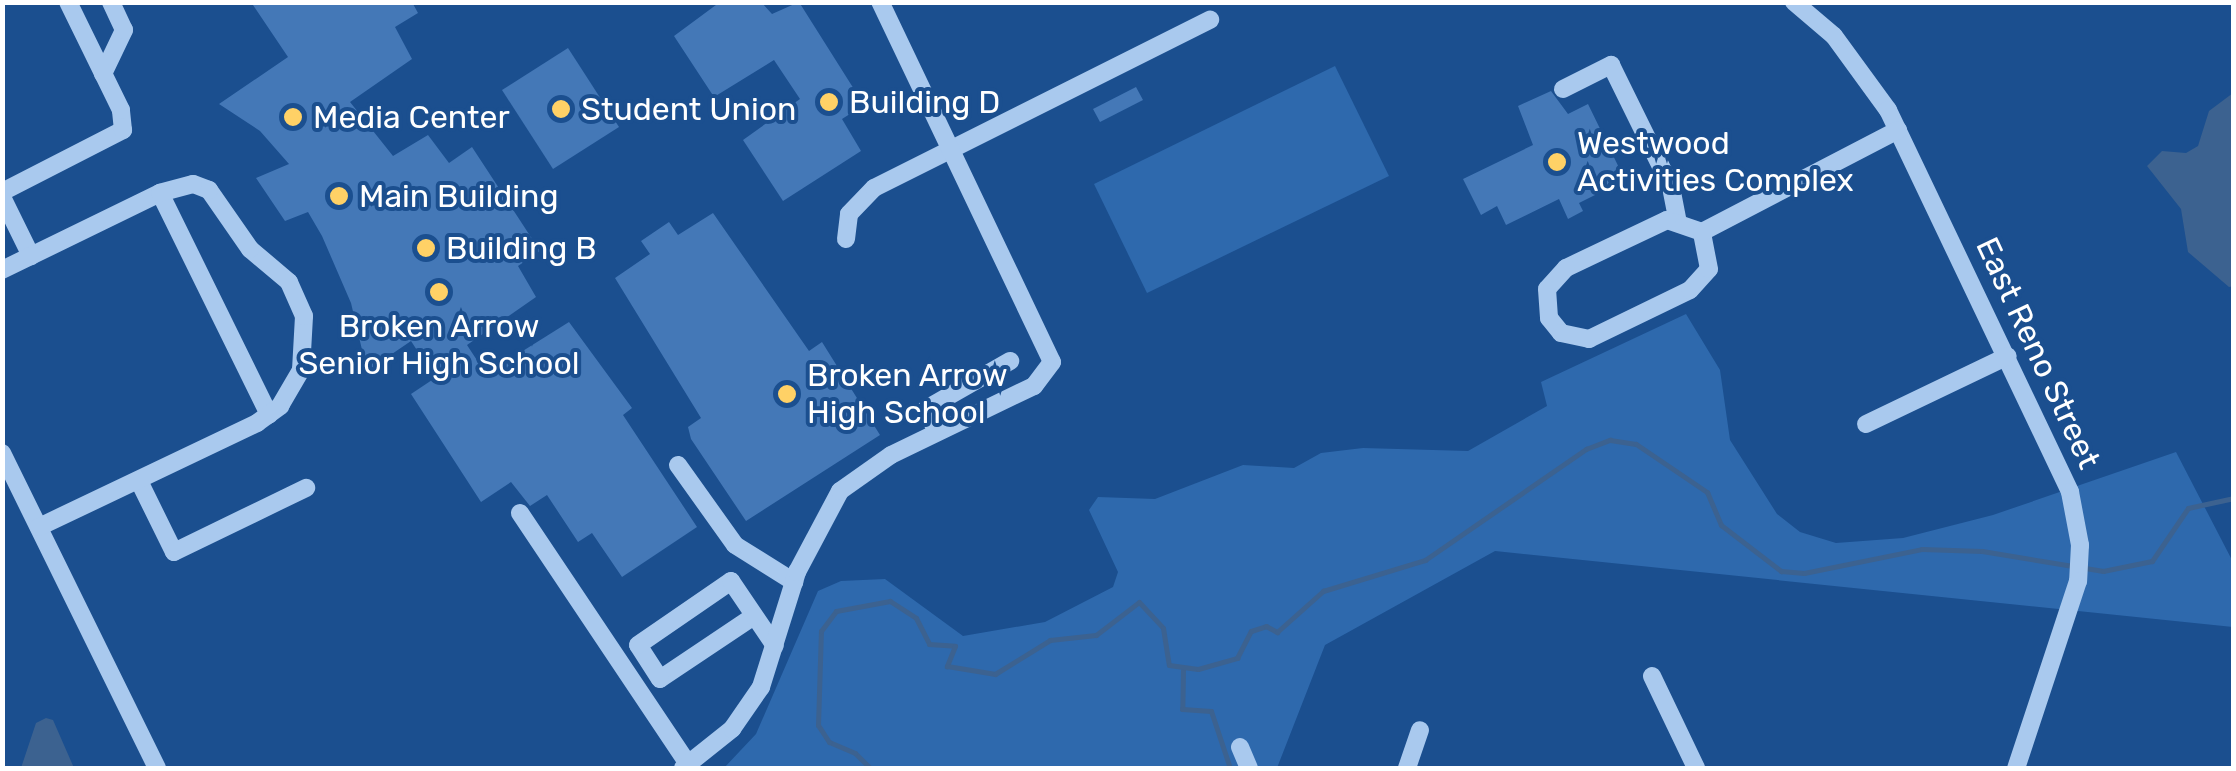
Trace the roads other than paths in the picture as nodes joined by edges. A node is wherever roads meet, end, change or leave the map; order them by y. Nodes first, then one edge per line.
1 (68, 2) edge
2 (111, 2) edge
3 (880, 2) edge
4 (1794, 2) edge
5 (1210, 20) dead end
6 (104, 74) junction
7 (1563, 88) dead end
8 (1898, 130) junction
9 (952, 150) junction
10 (160, 193) junction
11 (2, 194) edge
12 (1677, 220) junction
13 (1702, 232) junction
14 (846, 240) dead end
15 (31, 256) junction
16 (2, 270) edge
17 (2008, 356) junction
18 (1010, 361) dead end
19 (269, 415) junction
20 (1866, 424) dead end
21 (937, 432) junction
22 (2, 454) edge
23 (678, 465) dead end
24 (138, 481) junction
25 (306, 488) dead end
26 (520, 513) dead end
27 (39, 526) junction
28 (794, 582) junction
29 (754, 616) junction
30 (774, 646) junction
31 (1652, 676) dead end
32 (1420, 730) dead end
33 (1240, 747) dead end
34 (686, 767) edge
35 (157, 768) edge
36 (1249, 768) edge
37 (1407, 768) edge
38 (1696, 768) edge
39 (2016, 768) edge

1 - 6 street
2 - 6 street
3 - 9 street
4 - 8 street, East Reno Street
5 - 9 street
6 - 11 street
7 - 12 street
8 - 13 street
8 - 17 street, East Reno Street
9 - 14 street
9 - 21 street
10 - 15 street
10 - 19 street
10 - 19 street
11 - 15 street
12 - 13 street
12 - 13 street
15 - 16 street
17 - 20 street
17 - 39 street, East Reno Street
18 - 21 street
19 - 24 street
21 - 28 street
22 - 27 street
23 - 28 street
24 - 25 street
24 - 27 street
26 - 34 street
27 - 35 street
28 - 30 street
29 - 29 street
29 - 30 street
30 - 34 street
31 - 38 street
32 - 37 street
33 - 36 street

